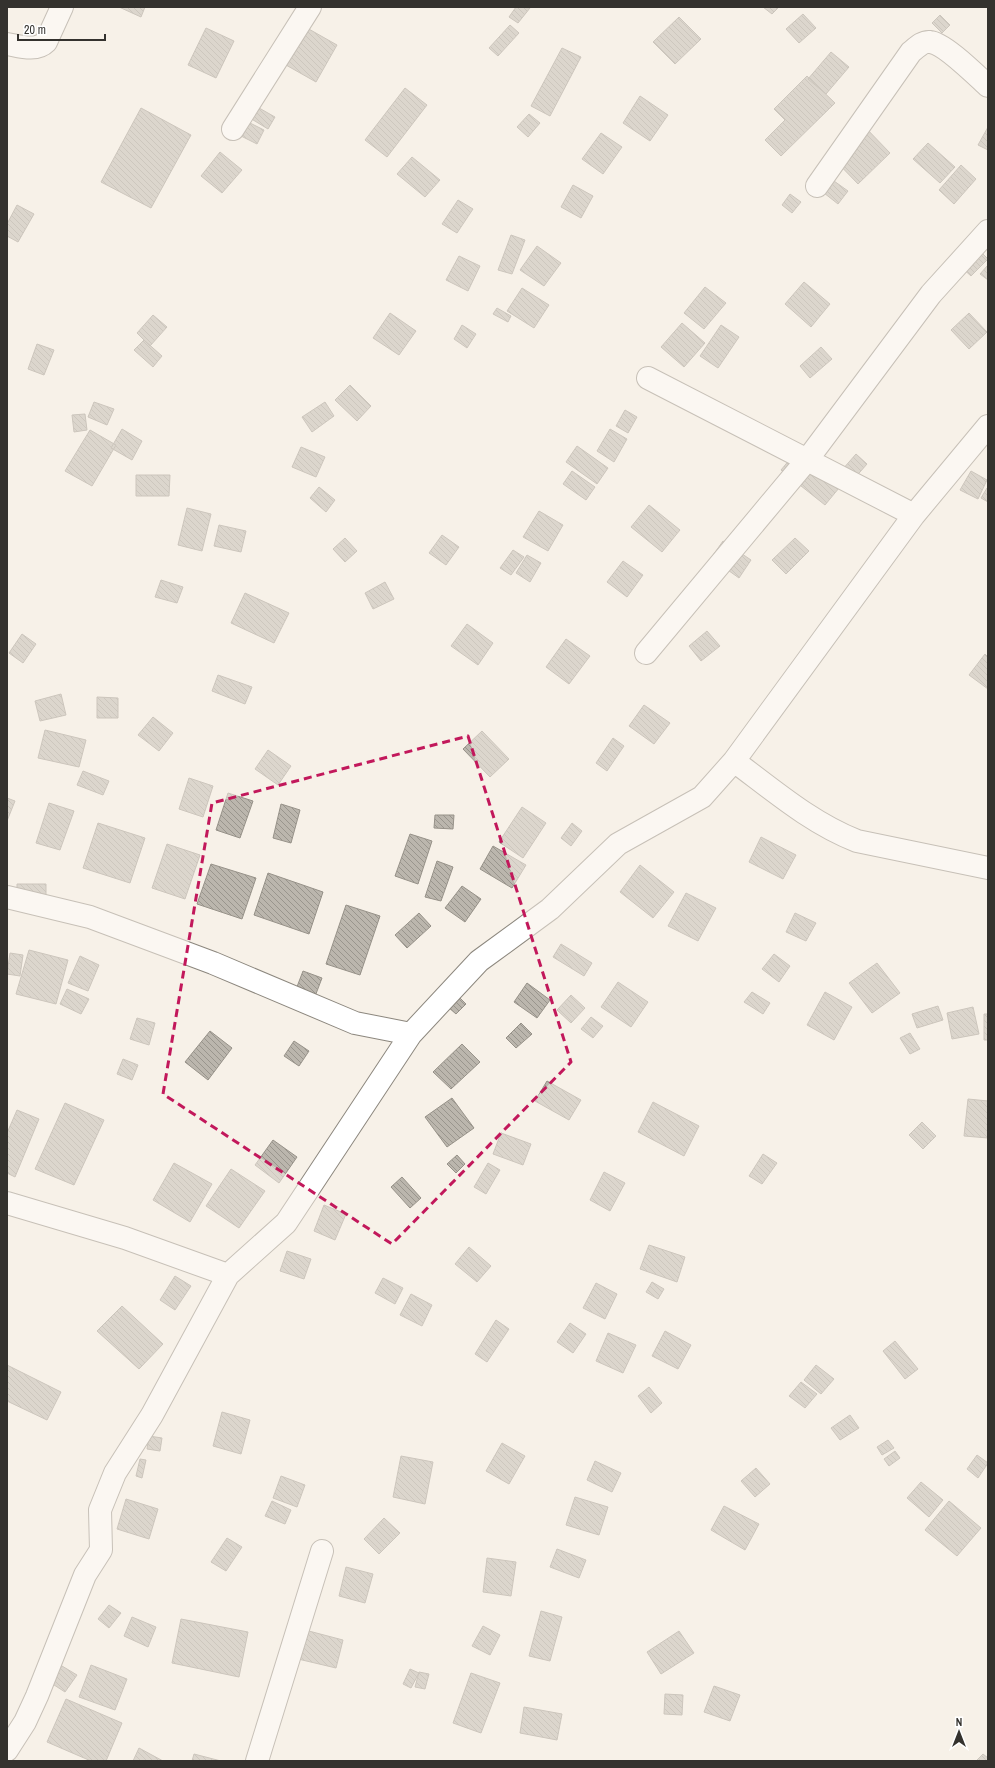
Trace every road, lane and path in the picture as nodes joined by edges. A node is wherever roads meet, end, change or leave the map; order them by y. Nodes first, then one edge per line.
1 (62, 7) edge
2 (310, 7) edge
3 (7, 44) edge
4 (988, 86) edge
5 (233, 129) dead end
6 (817, 186) dead end
7 (988, 231) edge
8 (648, 378) dead end
9 (988, 426) edge
10 (807, 460) junction
11 (914, 515) junction
12 (646, 652) dead end
13 (734, 761) junction
14 (988, 868) edge
15 (7, 897) edge
16 (411, 1034) junction
17 (7, 1203) edge
18 (228, 1275) junction
19 (322, 1550) dead end
20 (7, 1750) edge
21 (257, 1761) edge

1 - 3 street
2 - 5 street
4 - 6 street
7 - 10 street
8 - 10 street
9 - 11 street
10 - 11 street
10 - 12 street
11 - 13 street
13 - 14 street
13 - 16 street
15 - 16 street
16 - 18 street
17 - 18 street
18 - 20 street
19 - 21 street

